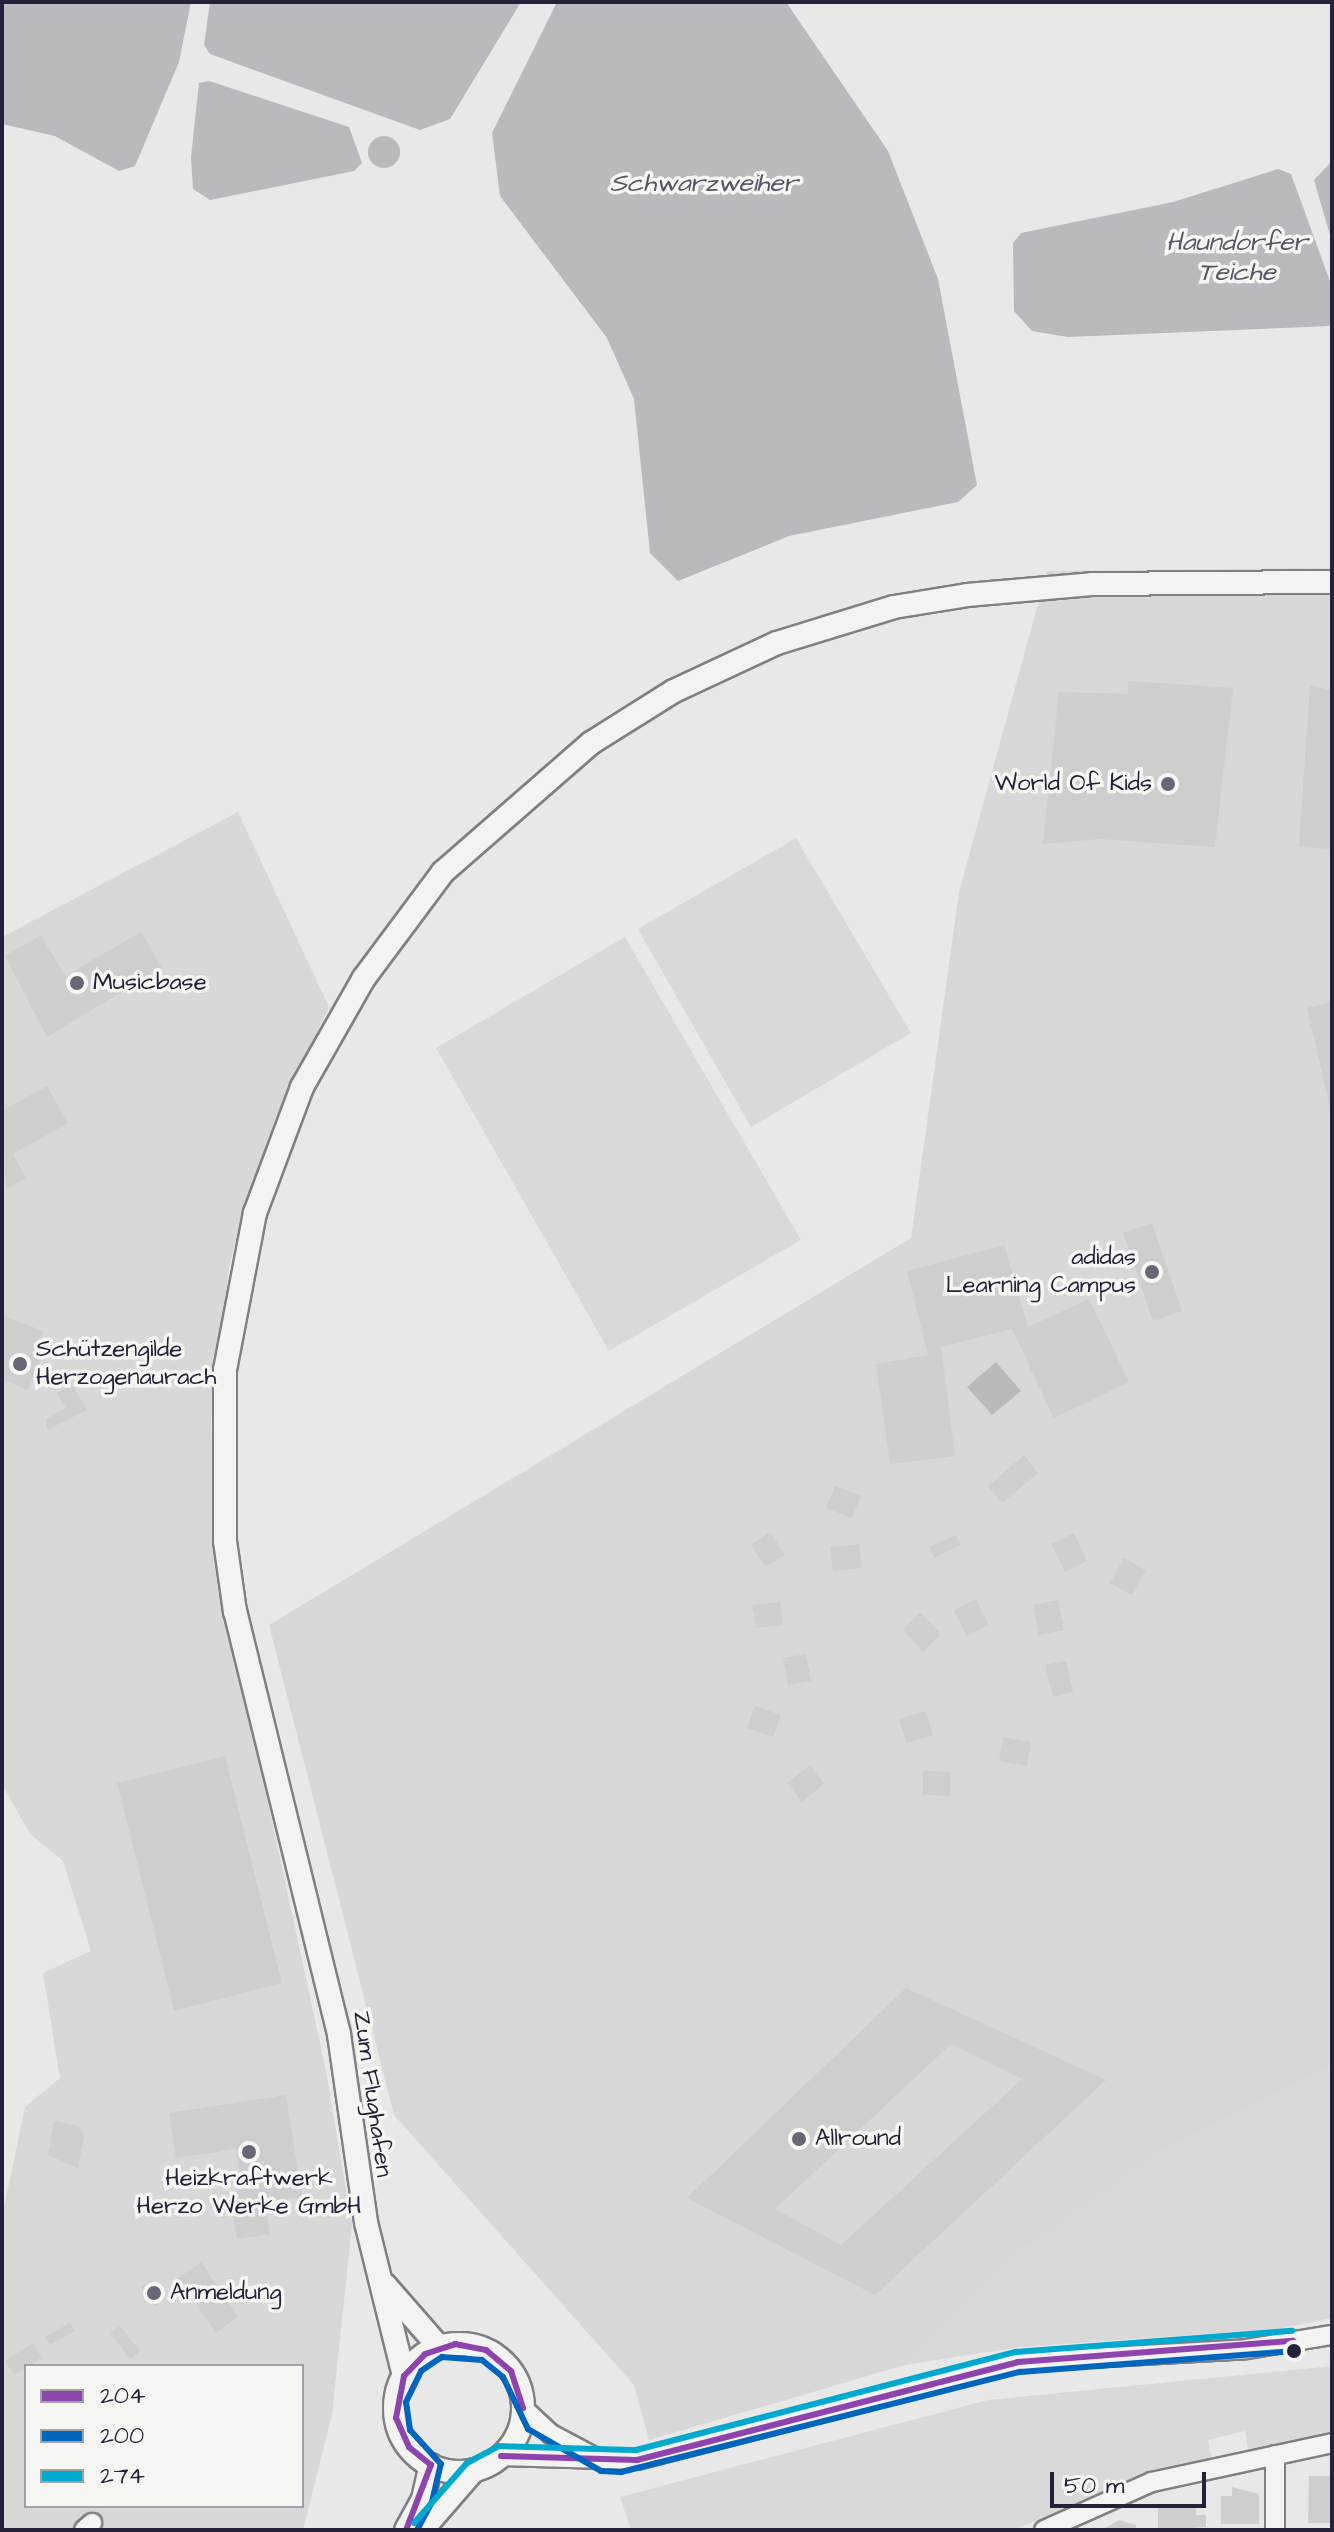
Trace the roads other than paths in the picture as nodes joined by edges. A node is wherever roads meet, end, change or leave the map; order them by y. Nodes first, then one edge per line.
1 (1332, 582) edge
2 (381, 2279) junction
3 (1332, 2335) edge
4 (439, 2347) junction
5 (404, 2376) junction
6 (523, 2408) junction
7 (1332, 2443) edge
8 (1275, 2455) junction
9 (501, 2456) junction
10 (605, 2462) junction
11 (431, 2465) junction
12 (474, 2470) junction
13 (1076, 2523) edge
14 (406, 2530) edge
15 (422, 2530) edge
16 (1044, 2530) edge
17 (1275, 2530) edge

1 - 2 street, Zum Flughafen
2 - 4 street, Zum Flughafen
2 - 5 street, Zum Flughafen
3 - 10 street
4 - 5 street
4 - 6 street
5 - 11 street
6 - 9 street
6 - 10 street
7 - 8 street
8 - 13 street
8 - 17 street
9 - 10 street
9 - 12 street
11 - 12 street
11 - 14 street
12 - 15 street
13 - 16 street

